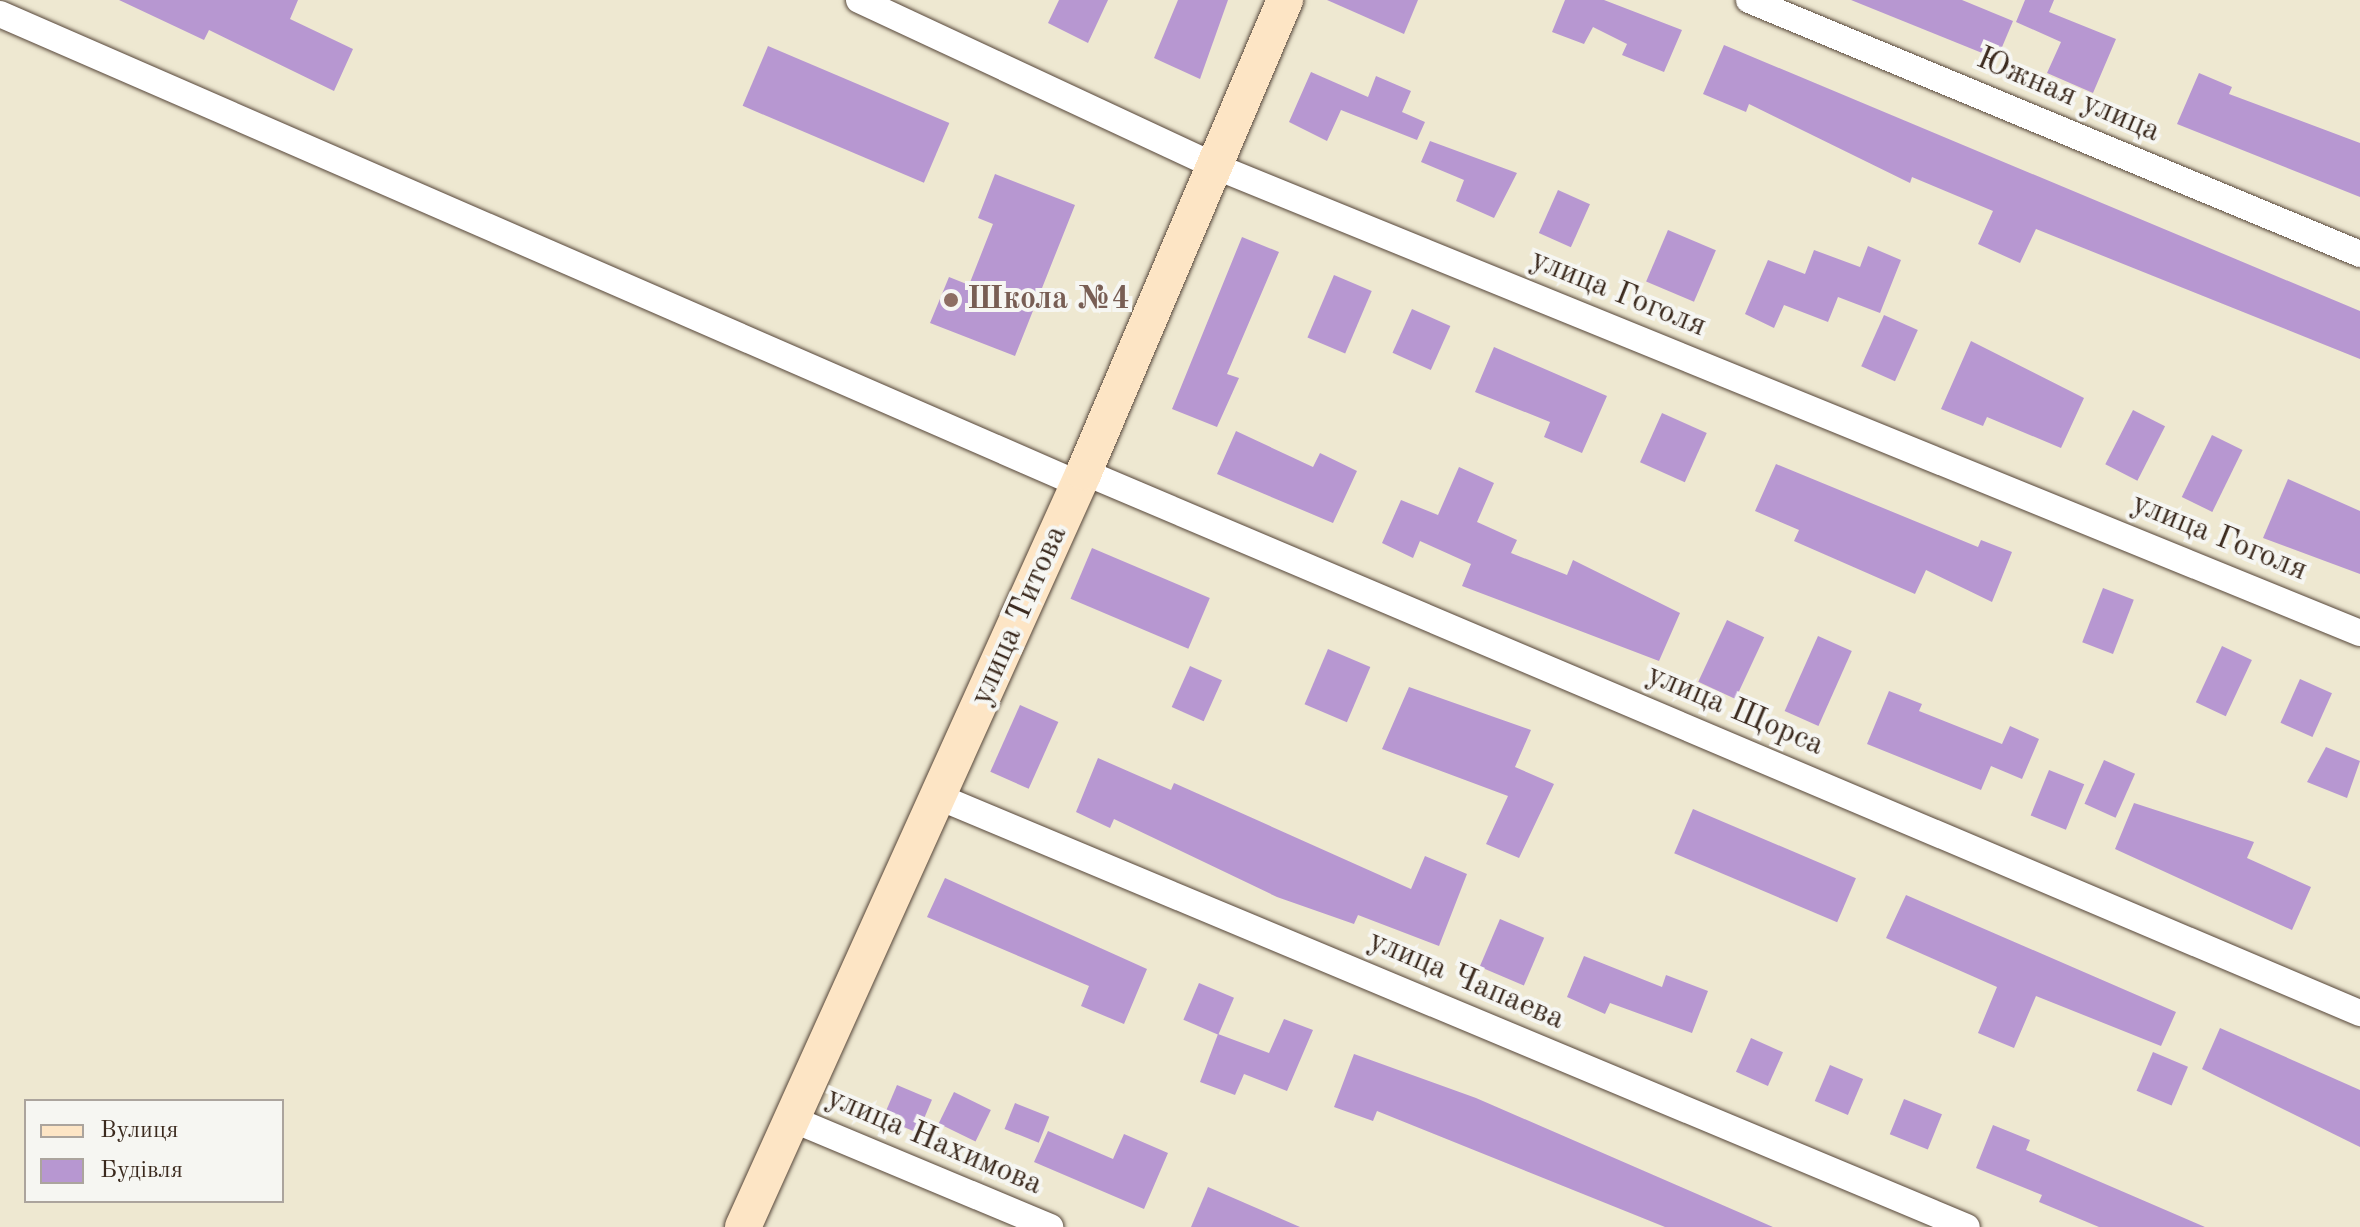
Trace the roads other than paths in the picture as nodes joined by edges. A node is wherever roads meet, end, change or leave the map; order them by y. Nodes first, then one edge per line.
1 (859, 0) edge
2 (1285, 0) edge
3 (1749, 0) edge
4 (0, 14) edge
5 (1217, 167) junction
6 (2360, 254) edge
7 (1082, 478) junction
8 (2360, 633) edge
9 (939, 797) junction
10 (2360, 1013) edge
11 (792, 1119) junction
12 (743, 1227) edge
13 (1050, 1227) edge
14 (1967, 1227) edge

1 - 5 street, улица Гоголя
2 - 5 main road, улица Титова
3 - 6 street, Южная улица
4 - 7 street, улица Щорса
5 - 7 main road, улица Титова
5 - 8 street, улица Гоголя
7 - 9 main road, улица Титова
7 - 10 street, улица Щорса
9 - 11 main road, улица Титова
9 - 14 street, улица Чапаева
11 - 12 main road, улица Титова
11 - 13 street, улица Нахимова

